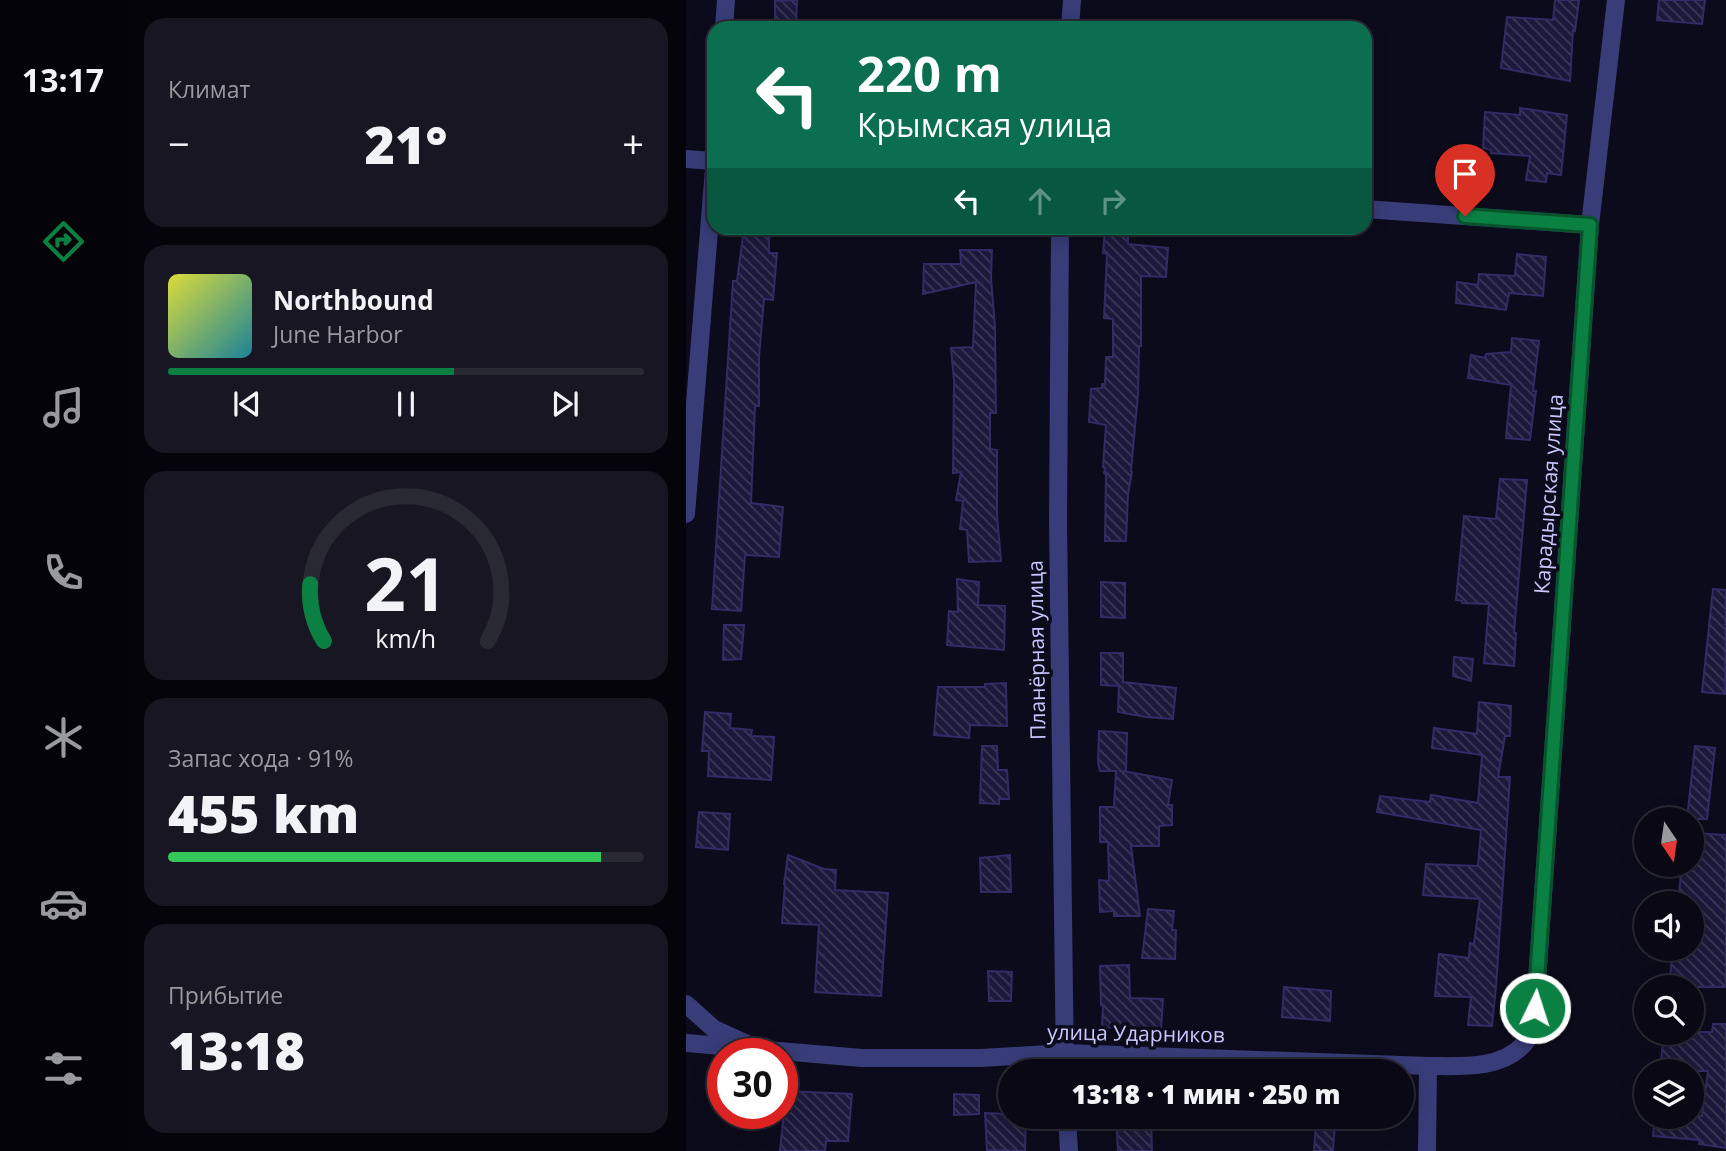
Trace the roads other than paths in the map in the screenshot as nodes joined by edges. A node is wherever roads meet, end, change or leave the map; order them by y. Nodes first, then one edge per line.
1 (726, 0) edge
2 (1072, 0) edge
3 (1616, 0) edge
4 (724, 21) edge
5 (1070, 21) edge
6 (686, 159) edge
7 (707, 160) edge
8 (1372, 209) edge
9 (1590, 225) junction
10 (709, 235) edge
11 (1060, 235) edge
12 (686, 514) edge
13 (1537, 991) joint
14 (686, 1004) edge
15 (733, 1038) edge
16 (686, 1043) edge
17 (707, 1045) edge
18 (798, 1053) edge
19 (1002, 1059) edge
20 (1065, 1059) edge
21 (1414, 1066) edge
22 (1428, 1066) junction
23 (1068, 1129) edge
24 (1069, 1151) edge
25 (1427, 1151) edge

1 - 4 street
2 - 5 street
3 - 9 street, Карадырская улица
6 - 7 street
8 - 9 street
9 - 13 street, Карадырская улица
10 - 12 street
11 - 20 street, Планёрная улица
13 - 22 street, улица Ударников
14 - 15 street
16 - 17 street, улица Ударников
18 - 19 street, улица Ударников
21 - 22 street, улица Ударников
22 - 25 street
23 - 24 street

